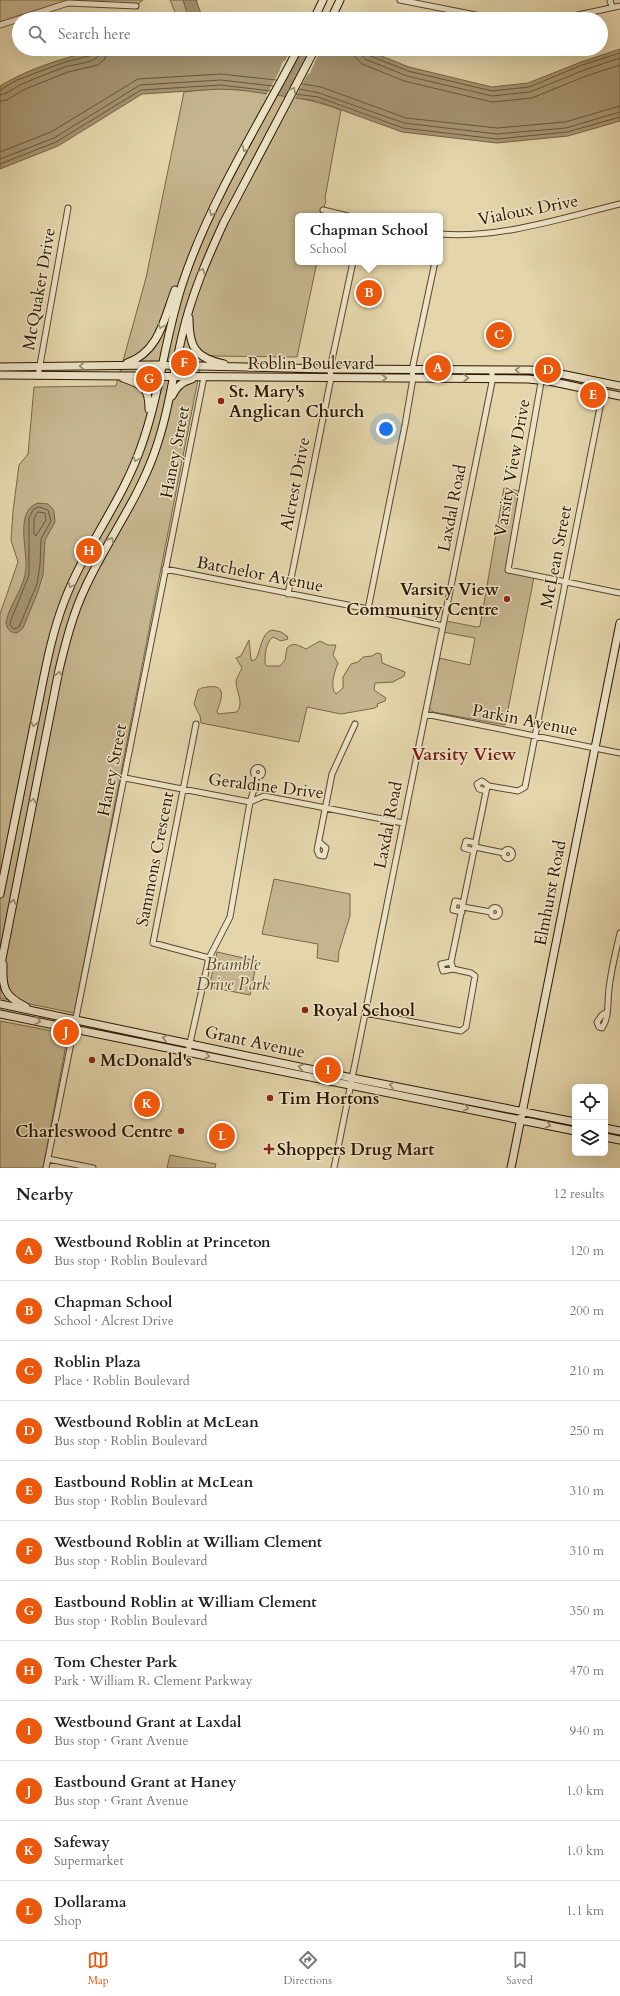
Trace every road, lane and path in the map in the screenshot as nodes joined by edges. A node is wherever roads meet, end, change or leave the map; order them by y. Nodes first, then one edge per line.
1 (323, 0) edge
2 (340, 0) edge
3 (400, 0) edge
4 (610, 0) edge
5 (133, 6) dead end
6 (620, 6) edge
7 (612, 7) junction
8 (40, 12) edge
9 (317, 12) edge
10 (334, 12) edge
11 (461, 12) edge
12 (590, 12) edge
13 (12, 21) edge
14 (0, 25) edge
15 (294, 56) edge
16 (311, 56) edge
17 (620, 204) edge
18 (68, 208) dead end
19 (323, 210) dead end
20 (336, 213) edge
21 (443, 235) edge
22 (352, 265) edge
23 (434, 265) edge
24 (184, 279) junction
25 (189, 308) junction
26 (121, 365) junction
27 (161, 366) junction
28 (176, 366) junction
29 (0, 367) edge
30 (39, 367) junction
31 (240, 367) junction
32 (330, 369) junction
33 (412, 370) junction
34 (492, 370) junction
35 (543, 371) junction
36 (0, 375) edge
37 (38, 376) junction
38 (118, 376) junction
39 (158, 376) junction
40 (173, 376) junction
41 (204, 377) junction
42 (195, 378) junction
43 (331, 378) junction
44 (413, 378) junction
45 (492, 378) junction
46 (542, 380) junction
47 (602, 383) junction
48 (620, 386) edge
49 (603, 392) junction
50 (620, 396) edge
51 (167, 409) junction
52 (149, 422) junction
53 (166, 569) junction
54 (565, 581) junction
55 (620, 593) edge
56 (288, 594) junction
57 (368, 609) junction
58 (620, 623) edge
59 (443, 626) junction
60 (425, 714) junction
61 (196, 724) dead end
62 (355, 724) dead end
63 (535, 736) junction
64 (594, 748) junction
65 (620, 753) edge
66 (258, 777) dead end
67 (124, 778) junction
68 (489, 786) junction
69 (183, 788) junction
70 (486, 792) junction
71 (250, 802) junction
72 (324, 808) junction
73 (403, 823) junction
74 (319, 842) dead end
75 (475, 847) junction
76 (504, 853) dead end
77 (0, 894) edge
78 (462, 907) junction
79 (491, 912) dead end
80 (620, 933) edge
81 (3, 954) junction
82 (209, 958) junction
83 (451, 962) junction
84 (0, 969) edge
85 (453, 969) junction
86 (0, 1004) edge
87 (35, 1012) junction
88 (607, 1012) dead end
89 (365, 1013) junction
90 (0, 1014) edge
91 (76, 1020) junction
92 (74, 1029) junction
93 (190, 1044) junction
94 (188, 1052) junction
95 (352, 1078) junction
96 (351, 1086) junction
97 (430, 1093) junction
98 (428, 1101) junction
99 (522, 1111) junction
100 (520, 1119) junction
101 (572, 1121) edge
102 (572, 1129) edge
103 (608, 1129) edge
104 (620, 1131) edge
105 (608, 1138) edge
106 (620, 1140) edge
107 (48, 1159) junction
108 (46, 1168) edge
109 (93, 1168) edge
110 (334, 1168) edge
111 (511, 1168) edge

1 - 9 main road
2 - 10 main road
3 - 11 street
4 - 7 street
5 - 8 street
6 - 7 street
7 - 12 street
13 - 14 street
15 -> 24 main road
25 -> 16 main road
17 - 21 street, Vialoux Drive
18 - 30 street, McQuaker Drive
19 - 20 street
22 - 32 street, Alcrest Drive
23 - 33 street
24 -> 26 main road
24 - 27 main road
25 - 28 main road
25 - 31 main road
26 - 27 main road, Roblin Boulevard
26 -> 30 main road, Roblin Boulevard
27 - 28 main road, Roblin Boulevard
27 - 39 main road
28 - 31 main road, Roblin Boulevard
28 - 40 main road
29 - 30 main road, Roblin Boulevard
30 - 37 street, McQuaker Drive
31 - 32 main road, Roblin Boulevard
32 - 33 main road, Roblin Boulevard
32 - 43 street, Alcrest Drive
33 - 34 main road, Roblin Boulevard
33 - 44 street
35 -> 34 main road, Roblin Boulevard
34 - 45 street, Laxdal Road
35 - 46 street, Varsity View Drive
35 - 47 main road, Roblin Boulevard
36 - 37 main road, Roblin Boulevard
37 - 38 main road, Roblin Boulevard
38 - 39 main road, Roblin Boulevard
38 - 52 main road
39 - 40 main road, Roblin Boulevard
39 - 52 main road
40 - 42 main road, Roblin Boulevard
40 - 51 main road
41 - 42 main road, Roblin Boulevard
41 - 43 main road, Roblin Boulevard
41 - 53 street, Haney Street
42 - 51 main road
43 -> 44 main road, Roblin Boulevard
43 - 56 street, Alcrest Drive
44 -> 45 main road, Roblin Boulevard
44 - 57 street
45 - 46 main road, Roblin Boulevard
45 - 59 street, Laxdal Road
46 - 49 main road, Roblin Boulevard
46 - 54 street, Varsity View Drive
47 - 48 main road, Roblin Boulevard
47 - 49 street, McLean Street
49 - 50 main road, Roblin Boulevard
49 - 54 street, McLean Street
81 -> 51 main road
52 -> 77 main road
53 - 56 street, Batchelor Avenue
53 - 67 street, Haney Street
54 - 55 street
54 - 63 street, McLean Street
56 - 57 street, Batchelor Avenue
57 - 59 street, Batchelor Avenue
58 - 64 main road, Elmhurst Road
59 - 60 street, Laxdal Road
60 - 63 street, Parkin Avenue
60 - 73 street, Laxdal Road
61 - 69 street, Sammons Crescent
62 - 72 street
63 - 64 street, Parkin Avenue
63 - 68 street, McLean Street
64 - 65 street, Parkin Avenue
64 - 99 main road, Elmhurst Road
66 - 71 street
67 - 69 street, Geraldine Drive
67 - 91 street, Haney Street
68 - 70 street
68 - 70 street
69 - 71 street, Geraldine Drive
69 - 82 street, Sammons Crescent
70 - 75 street
71 - 72 street, Geraldine Drive
71 - 82 street
72 - 73 street, Geraldine Drive
72 - 74 street
73 - 89 street, Laxdal Road
75 - 76 street
75 - 78 street
78 - 79 street
78 - 83 street
80 - 88 street
81 - 84 main road
81 - 87 main road
82 - 93 street
83 - 85 street
83 - 85 street
85 - 89 street
86 - 87 main road, Grant Avenue
87 - 91 main road, Grant Avenue
89 - 95 street, Laxdal Road
90 -> 92 main road, Grant Avenue
91 - 92 street, Haney Street
93 -> 91 main road, Grant Avenue
92 - 94 main road, Grant Avenue
92 - 107 street, Haney Street
93 - 94 street
95 -> 93 main road, Grant Avenue
94 -> 96 main road, Grant Avenue
95 - 96 street, Laxdal Road
97 -> 95 main road, Grant Avenue
96 - 98 main road, Grant Avenue
96 - 110 street, Laxdal Road
97 - 98 main road
97 - 99 main road, Grant Avenue
98 -> 100 main road, Grant Avenue
99 - 100 main road, Elmhurst Road
99 - 101 main road, Grant Avenue
100 -> 102 main road, Grant Avenue
100 - 111 main road, Elmhurst Road
103 - 104 main road
105 - 106 main road
107 - 108 street, Haney Street
107 - 109 street

